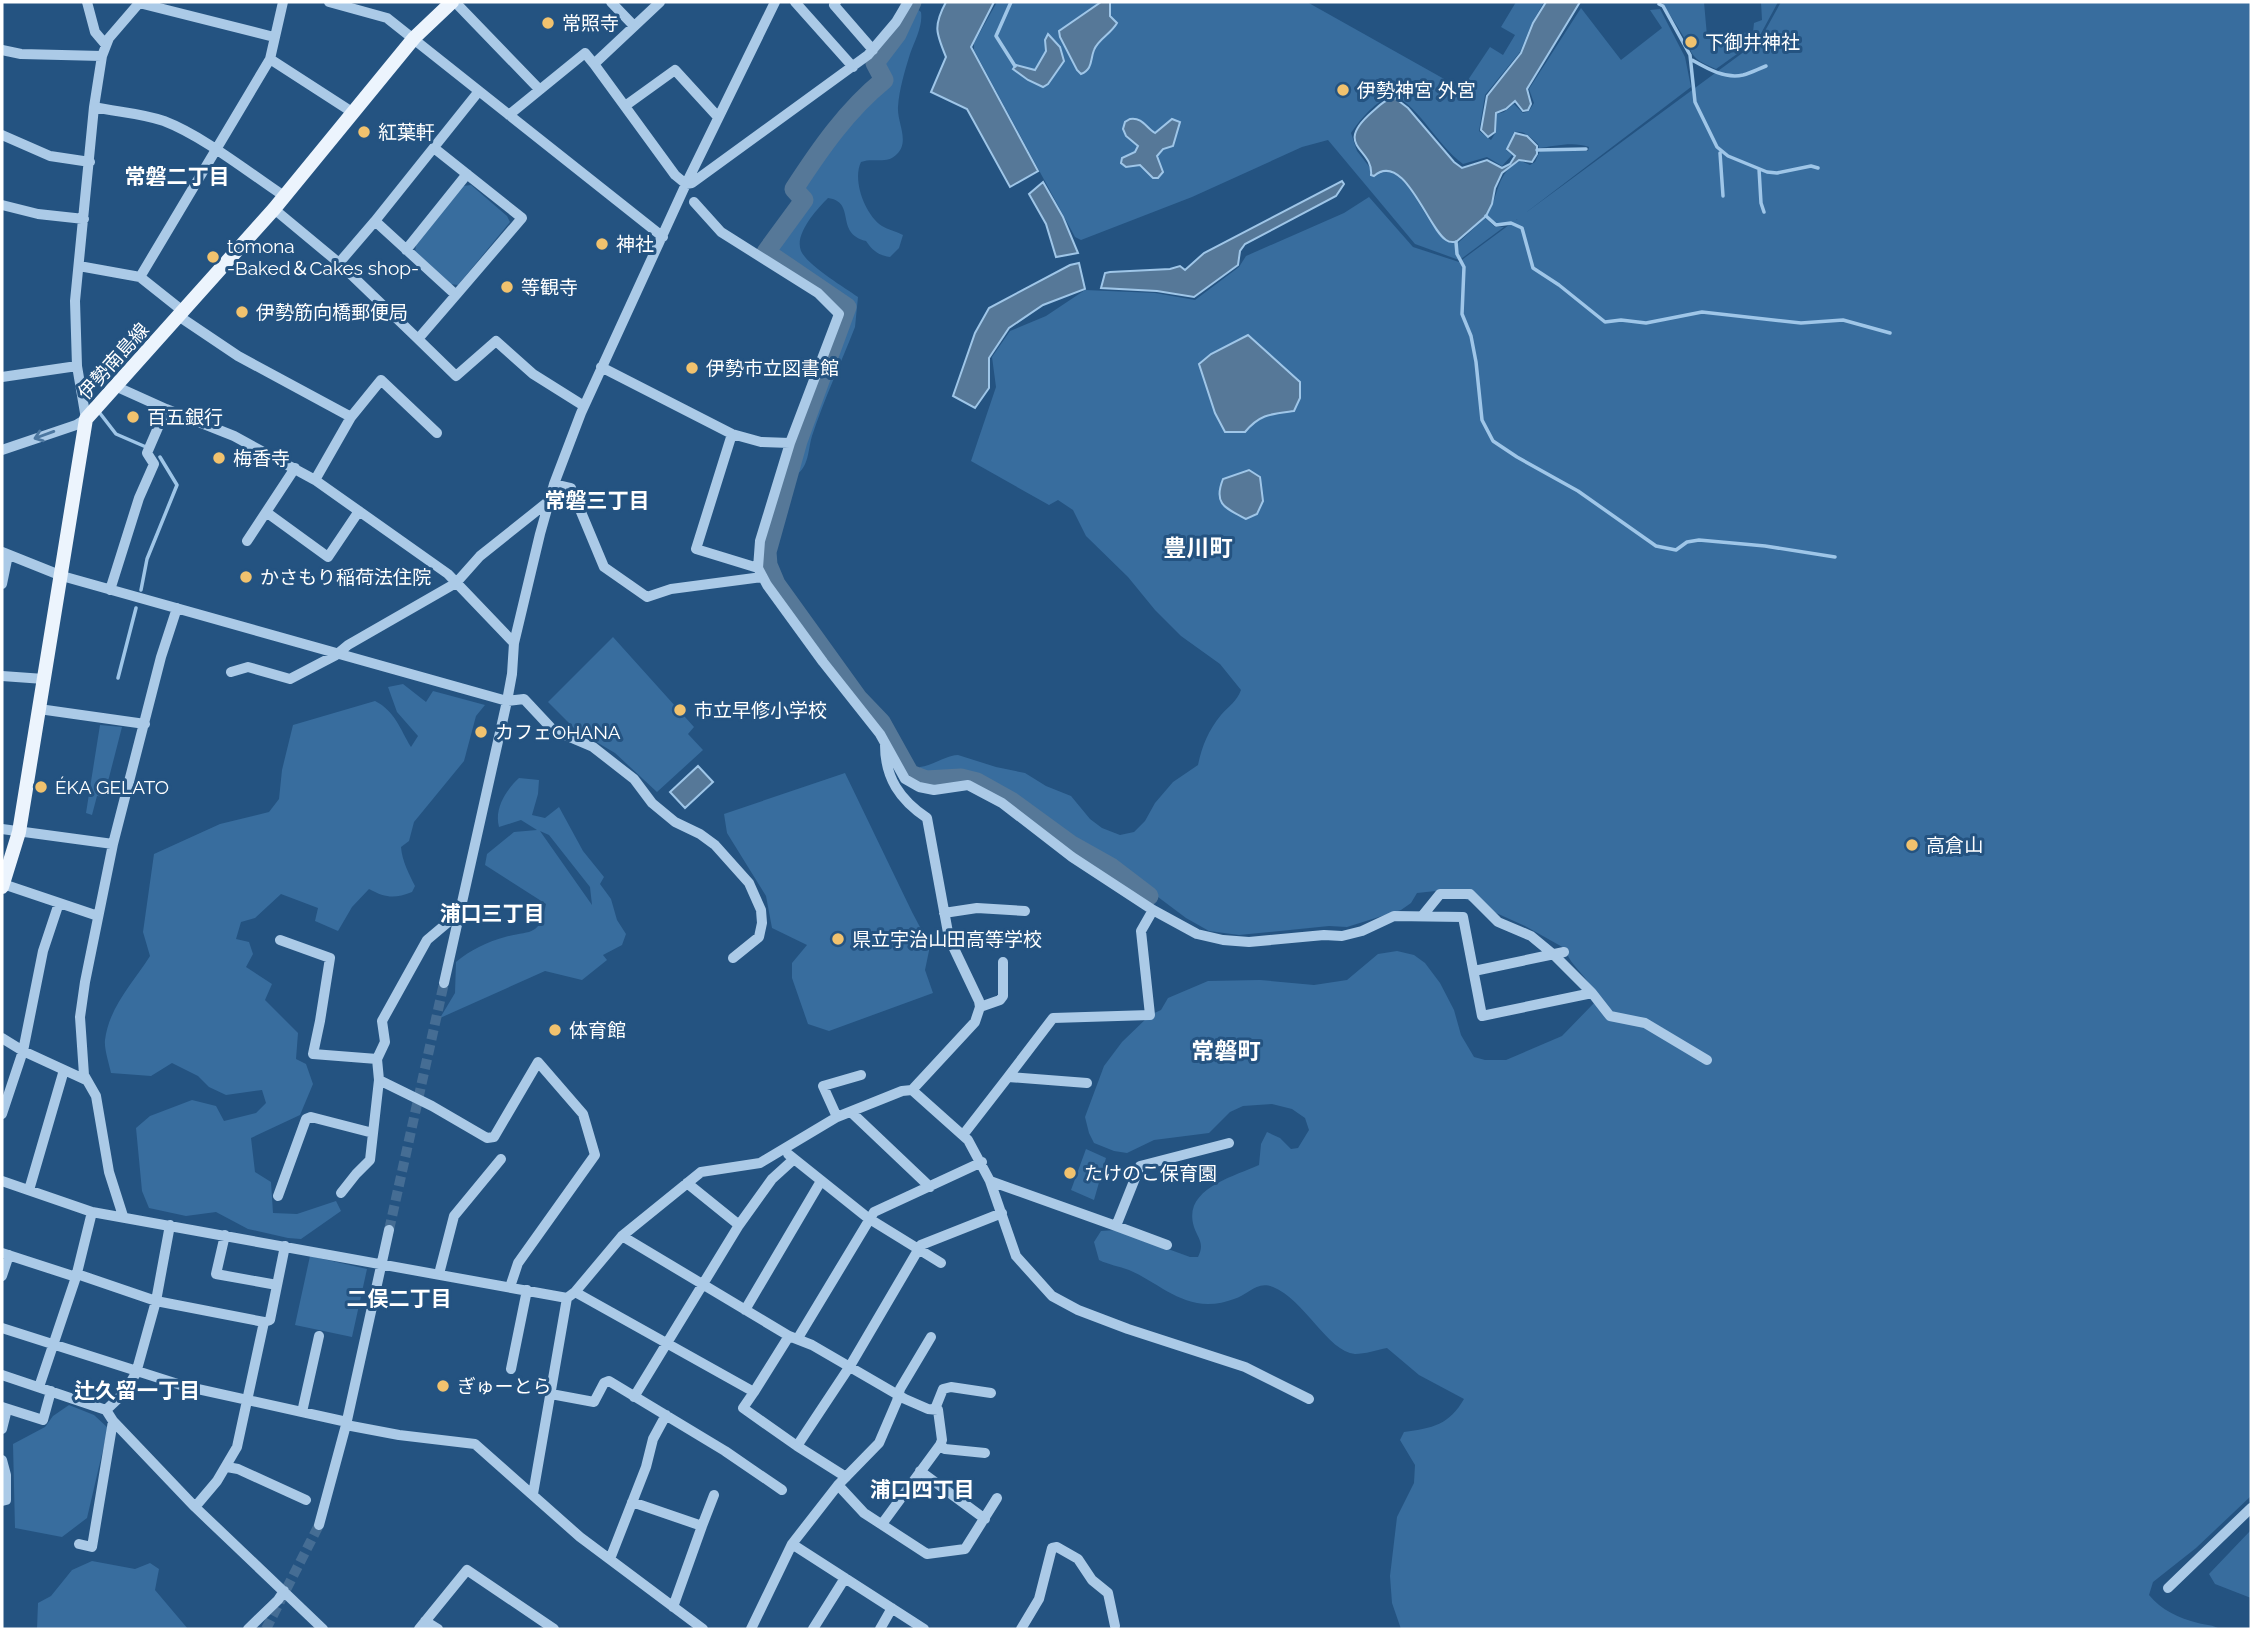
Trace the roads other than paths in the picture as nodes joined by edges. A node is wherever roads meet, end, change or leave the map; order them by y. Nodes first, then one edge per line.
1 (87, 2) edge
2 (140, 2) edge
3 (283, 2) edge
4 (329, 2) edge
5 (454, 2) edge
6 (611, 2) edge
7 (660, 2) edge
8 (775, 2) edge
9 (795, 2) edge
10 (836, 2) edge
11 (908, 2) edge
12 (363, 6) edge
13 (634, 26) junction
14 (274, 37) junction
15 (414, 38) junction
16 (2, 50) edge
17 (104, 50) junction
18 (873, 50) junction
19 (270, 59) junction
20 (594, 64) junction
21 (853, 67) junction
22 (539, 89) junction
23 (479, 91) junction
24 (625, 106) junction
25 (94, 107) junction
26 (352, 112) junction
27 (509, 115) junction
28 (718, 117) junction
29 (2, 135) edge
30 (434, 148) junction
31 (217, 150) junction
32 (90, 162) junction
33 (467, 174) junction
34 (686, 184) junction
35 (284, 196) junction
36 (694, 202) dead end
37 (2, 205) edge
38 (274, 209) junction
39 (84, 219) junction
40 (374, 221) junction
41 (663, 237) junction
42 (406, 250) junction
43 (338, 263) junction
44 (79, 266) junction
45 (140, 277) junction
46 (456, 295) junction
47 (182, 314) junction
48 (418, 339) junction
49 (77, 366) junction
50 (601, 367) junction
51 (2, 377) edge
52 (115, 386) junction
53 (584, 406) junction
54 (166, 409) junction
55 (351, 417) junction
56 (86, 419) junction
57 (437, 433) dead end
58 (732, 434) junction
59 (790, 443) junction
60 (2, 450) edge
61 (295, 468) junction
62 (315, 480) junction
63 (554, 484) junction
64 (549, 501) junction
65 (359, 511) junction
66 (266, 512) junction
67 (247, 541) dead end
68 (5, 554) edge
69 (760, 573) junction
70 (62, 576) junction
71 (456, 583) junction
72 (2, 584) edge
73 (110, 590) junction
74 (177, 608) junction
75 (514, 643) junction
76 (336, 654) junction
77 (231, 673) dead end
78 (2, 676) edge
79 (44, 679) junction
80 (507, 701) junction
81 (39, 709) junction
82 (145, 724) junction
83 (885, 742) junction
84 (2, 829) edge
85 (19, 832) junction
86 (113, 844) junction
87 (2, 885) edge
88 (60, 903) junction
89 (1153, 910) junction
90 (1025, 911) dead end
91 (459, 913) junction
92 (944, 913) junction
93 (1423, 915) junction
94 (98, 916) junction
95 (280, 940) dead end
96 (1559, 954) junction
97 (733, 958) dead end
98 (1003, 962) dead end
99 (1474, 971) junction
100 (444, 983) tunnel mouth
101 (1591, 993) junction
102 (980, 1007) junction
103 (2, 1038) edge
104 (23, 1051) junction
105 (376, 1059) junction
106 (1707, 1060) dead end
107 (64, 1070) junction
108 (861, 1075) dead end
109 (1008, 1077) junction
110 (86, 1080) junction
111 (379, 1080) junction
112 (1087, 1083) dead end
113 (912, 1090) junction
114 (851, 1112) junction
115 (2, 1114) edge
116 (837, 1117) junction
117 (373, 1133) junction
118 (963, 1135) junction
119 (1229, 1143) dead end
120 (783, 1150) junction
121 (500, 1159) dead end
122 (794, 1159) junction
123 (982, 1162) junction
124 (2, 1181) edge
125 (821, 1181) junction
126 (990, 1181) junction
127 (687, 1183) junction
128 (930, 1187) junction
129 (29, 1190) junction
130 (341, 1193) dead end
131 (278, 1196) dead end
132 (92, 1212) junction
133 (1002, 1213) junction
134 (123, 1216) junction
135 (868, 1218) junction
136 (739, 1225) junction
137 (170, 1226) junction
138 (1116, 1226) junction
139 (389, 1230) tunnel mouth
140 (225, 1235) junction
141 (622, 1236) junction
142 (1167, 1245) dead end
143 (285, 1246) junction
144 (919, 1249) junction
145 (5, 1254) edge
146 (941, 1263) dead end
147 (381, 1264) junction
148 (439, 1274) junction
149 (2, 1276) edge
150 (76, 1276) junction
151 (702, 1284) junction
152 (277, 1285) junction
153 (510, 1287) junction
154 (527, 1290) junction
155 (571, 1295) junction
156 (156, 1301) junction
157 (745, 1310) junction
158 (264, 1322) junction
159 (2, 1328) edge
160 (319, 1336) dead end
161 (793, 1337) junction
162 (930, 1337) dead end
163 (667, 1344) junction
164 (53, 1345) junction
165 (850, 1366) junction
166 (511, 1369) dead end
167 (136, 1373) junction
168 (2, 1375) edge
169 (39, 1387) junction
170 (51, 1391) junction
171 (754, 1392) junction
172 (991, 1393) dead end
173 (551, 1394) junction
174 (898, 1396) junction
175 (635, 1397) junction
176 (1309, 1399) dead end
177 (247, 1400) junction
178 (4, 1408) edge
179 (935, 1409) junction
180 (106, 1410) junction
181 (302, 1412) junction
182 (666, 1415) junction
183 (113, 1421) junction
184 (346, 1424) junction
185 (2, 1429) edge
186 (797, 1446) junction
187 (940, 1446) junction
188 (985, 1453) dead end
189 (2, 1460) edge
190 (227, 1468) junction
191 (920, 1471) junction
192 (842, 1481) junction
193 (782, 1490) dead end
194 (533, 1494) junction
195 (714, 1495) dead end
196 (997, 1498) dead end
197 (306, 1500) dead end
198 (2, 1501) edge
199 (632, 1502) junction
200 (195, 1507) junction
201 (2251, 1508) edge
202 (985, 1519) junction
203 (882, 1524) junction
204 (319, 1525) tunnel mouth
205 (702, 1526) junction
206 (79, 1544) dead end
207 (792, 1544) junction
208 (610, 1559) junction
209 (845, 1578) junction
210 (2168, 1588) dead end
211 (284, 1591) junction
212 (673, 1606) junction
213 (892, 1608) junction
214 (422, 1625) edge
215 (1115, 1626) dead end
216 (248, 1629) edge
217 (323, 1629) edge
218 (438, 1629) edge
219 (554, 1629) edge
220 (703, 1629) edge
221 (751, 1629) edge
222 (813, 1629) edge
223 (880, 1629) edge
224 (924, 1629) edge
225 (1021, 1629) edge

1 - 17 street
2 - 14 street
2 - 17 street
3 - 14 street
4 - 12 street
5 - 15 main road, 伊勢南島線
5 - 22 street
6 - 13 street
7 - 13 street
8 - 28 street
9 - 21 street
10 - 18 street
11 - 18 street
12 - 15 street
13 - 20 street
14 - 19 street
15 - 23 street
15 - 26 main road, 伊勢南島線
16 - 17 street
17 - 25 street
18 - 21 street
19 - 26 street
19 - 31 street
20 - 22 street
20 - 24 street
21 - 34 street
22 - 27 street
23 - 27 street
23 - 30 street
24 - 28 street
24 - 34 street
25 - 31 street
25 - 32 street
26 - 35 main road, 伊勢南島線
27 - 41 street
28 - 34 street
29 - 32 street
30 - 33 street
30 - 40 street
31 - 35 street
31 - 45 street
32 - 39 street
33 - 42 street
33 - 46 street
34 - 41 street
35 - 38 main road, 伊勢南島線
36 - 59 street
37 - 39 street
38 - 43 street
38 - 47 main road, 伊勢南島線
39 - 44 street
40 - 42 street
40 - 43 street
41 - 50 street
42 - 46 street
43 - 48 street
44 - 45 street
44 - 49 street
45 - 47 street
46 - 48 street
47 - 52 main road, 伊勢南島線
47 - 55 street
48 - 53 street
49 - 51 street
49 - 56 street
50 - 53 street
50 - 58 street
52 - 54 street
52 - 56 main road, 伊勢南島線
53 - 63 street
54 - 61 street
54 - 73 street
55 - 57 street
55 - 62 street
56 -> 60 street
56 - 70 main road, 伊勢南島線
58 - 59 street
58 - 69 street
59 - 69 street
61 - 62 street
61 - 66 street
62 - 65 street
63 - 64 street
63 - 69 street
64 - 71 street
64 - 75 street
65 - 66 street
65 - 71 street
66 - 67 street
68 - 70 street
68 - 72 street
69 - 83 street
70 - 73 street
70 - 79 main road, 伊勢南島線
71 - 75 street
71 - 76 street
73 - 74 street
74 - 76 street
74 - 82 street
75 - 80 street
76 - 77 street
76 - 80 street
78 - 79 street
79 - 81 main road, 伊勢南島線
80 - 91 street
80 - 97 street
81 - 82 street
81 - 85 main road, 伊勢南島線
82 - 86 street
83 - 89 street
83 - 92 street
84 - 85 street
85 - 86 street
85 - 87 main road, 伊勢南島線
86 - 94 street
87 - 88 street
88 - 94 street
88 - 104 street
89 - 93 street
89 - 109 street
90 - 92 street
91 - 100 street
91 - 105 street
92 - 102 street
93 - 96 street
93 - 99 street
94 - 110 street
95 - 105 street
96 - 99 street
96 - 101 street
98 - 102 street
99 - 101 street
101 - 106 street
102 - 113 street
103 - 104 street
104 - 107 street
104 - 115 street
105 - 111 street
107 - 110 street
107 - 129 street
108 - 116 street
109 - 112 street
109 - 118 street
110 - 134 street
111 - 117 street
111 - 153 street
113 - 114 street
113 - 118 street
114 - 116 street
114 - 128 street
116 - 120 street
117 - 130 street
117 - 131 street
118 - 123 street
119 - 138 street
120 - 122 street
120 - 127 street
121 - 148 street
122 - 125 street
122 - 136 street
123 - 126 street
123 - 128 street
124 - 129 street
125 - 135 street
125 - 157 street
126 - 133 street
126 - 138 street
127 - 136 street
127 - 141 street
128 - 135 street
129 - 132 street
132 - 134 street
132 - 150 street
133 - 144 street
133 - 176 street
134 - 137 street
135 - 144 street
135 - 161 street
136 - 151 street
137 - 140 street
137 - 156 street
138 - 142 street
139 - 147 street
140 - 143 street
140 - 152 street
141 - 151 street
141 - 155 street
143 - 147 street
143 - 152 street
144 - 146 street
144 - 165 street
145 - 149 street
145 - 150 street
147 - 148 street
147 - 184 street
148 - 153 street
150 - 156 street
150 - 164 street
151 - 157 street
151 - 163 street
152 - 158 street
153 - 154 street
154 - 155 street
154 - 166 street
155 - 163 street
155 - 173 street
156 - 158 street
156 - 167 street
157 - 161 street
158 - 177 street
159 - 164 street
160 - 181 street
161 - 165 street
161 - 171 street
162 - 174 street
163 - 171 street
163 - 175 street
164 - 167 street
164 - 169 street
165 - 174 street
165 - 186 street
167 - 177 street
167 - 180 street
168 - 169 street
169 - 170 street
170 - 178 street
170 - 180 street
171 - 186 street
172 - 179 street
173 - 175 street
173 - 194 street
174 - 179 street
174 - 192 street
175 - 182 street
177 - 181 street
177 - 190 street
178 - 185 street
179 - 187 street
180 - 183 street
181 - 184 street
182 - 193 street
182 - 199 street
183 - 200 street
183 - 206 street
184 - 194 street
184 - 204 street
186 - 192 street
187 - 188 street
187 - 191 street
189 - 198 street
190 - 197 street
190 - 200 street
191 - 202 street
191 - 203 street
192 - 203 street
192 - 207 street
194 - 208 street
195 - 205 street
196 - 202 street
199 - 205 street
199 - 208 street
200 - 211 street
201 - 210 street
202 - 203 street
205 - 212 street
207 - 209 street
207 - 221 street
208 - 212 street
209 - 213 street
209 - 222 street
211 - 216 street
211 - 217 street
212 - 220 street
213 - 223 street
213 - 224 street
214 - 218 street
214 - 219 street
215 - 225 street

